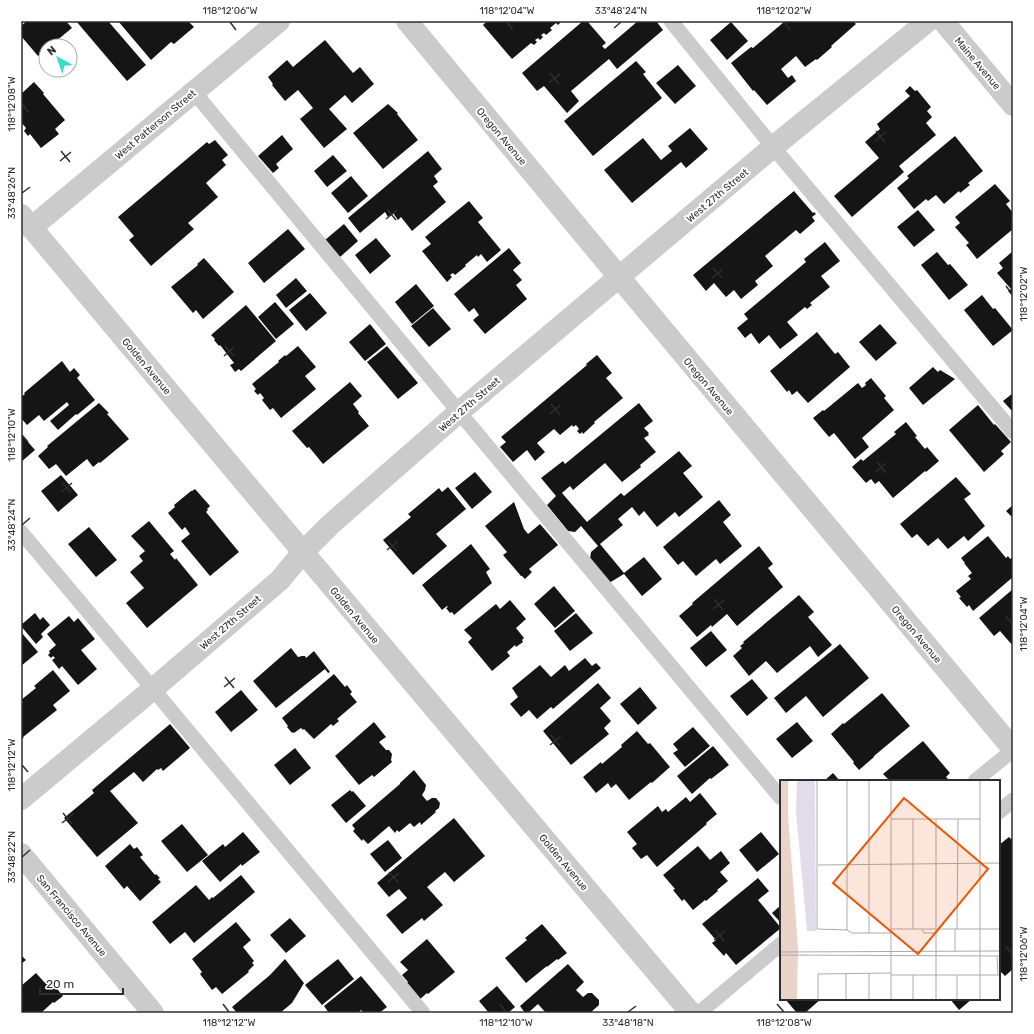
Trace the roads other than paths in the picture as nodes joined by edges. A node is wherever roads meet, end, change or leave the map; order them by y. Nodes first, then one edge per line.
1 (279, 21) edge
2 (407, 21) edge
3 (670, 21) edge
4 (928, 21) edge
5 (944, 21) edge
6 (194, 92) junction
7 (1013, 105) edge
8 (773, 147) junction
9 (26, 222) edge
10 (619, 277) junction
11 (459, 412) junction
12 (1013, 432) edge
13 (21, 532) edge
14 (303, 552) junction
15 (153, 689) junction
16 (1013, 750) edge
17 (976, 780) edge
18 (780, 797) edge
19 (21, 799) edge
20 (1013, 800) edge
21 (1000, 811) edge
22 (21, 854) edge
23 (780, 945) edge
24 (153, 1013) edge
25 (423, 1013) edge
26 (691, 1013) edge
27 (699, 1013) edge

1 - 6 street, West Patterson Street
2 - 10 street, Oregon Avenue
3 - 8 lane
4 - 8 street, West 27th Street
5 - 7 street, Maine Avenue
6 - 9 street, West Patterson Street
6 - 11 lane
8 - 10 street, West 27th Street
8 - 12 lane
9 - 14 street, Golden Avenue
10 - 11 street, West 27th Street
10 - 16 street, Oregon Avenue
11 - 14 street, West 27th Street
11 - 18 lane
13 - 15 lane
14 - 15 street, West 27th Street
14 - 26 street, Golden Avenue
15 - 19 street, West 27th Street
15 - 25 lane
16 - 17 lane
20 - 21 lane
22 - 24 street, San Francisco Avenue
23 - 27 lane

